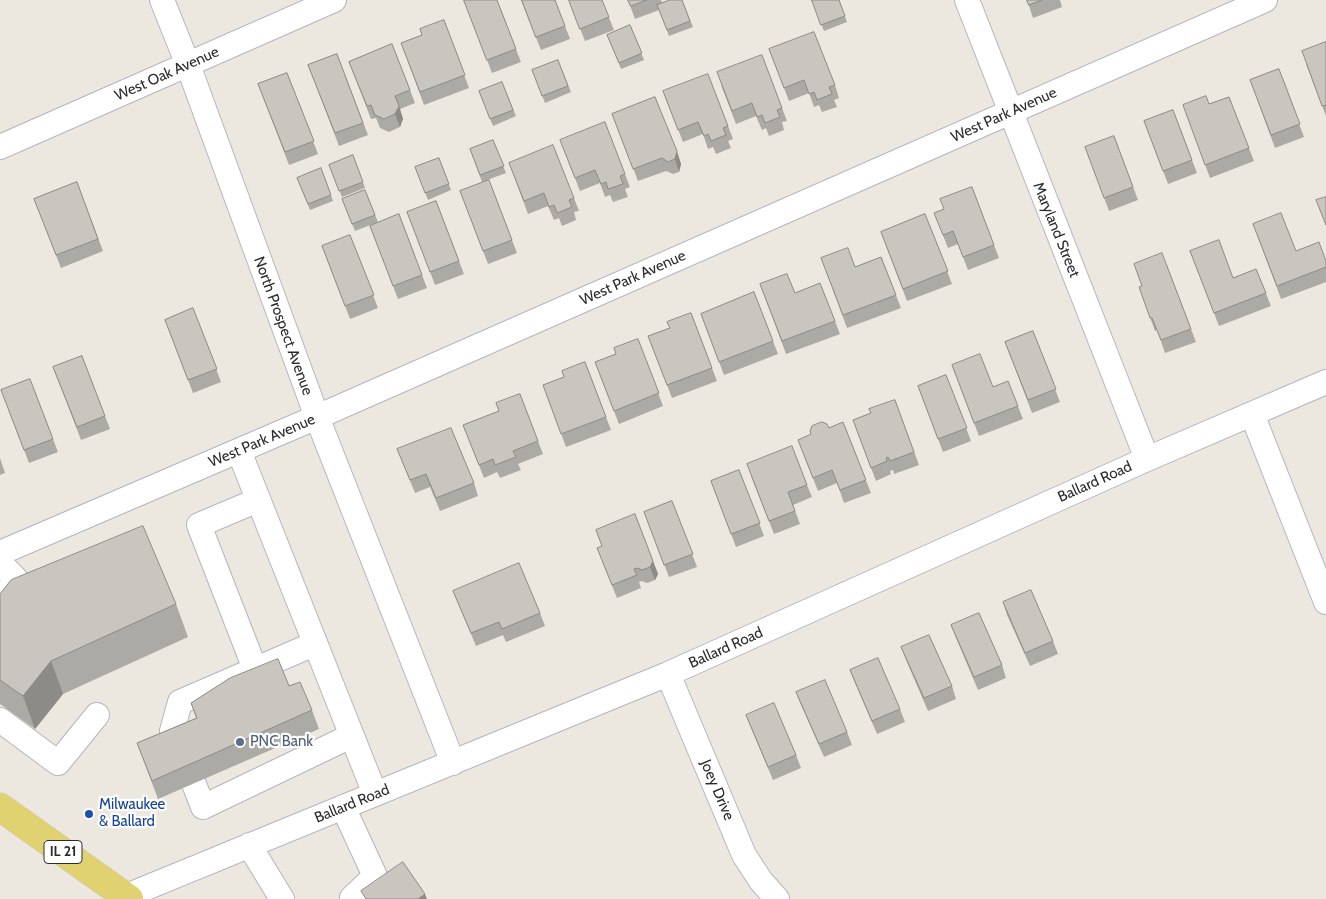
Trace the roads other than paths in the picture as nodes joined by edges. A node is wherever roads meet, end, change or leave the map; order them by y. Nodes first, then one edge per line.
1 (162, 0) edge
2 (334, 0) edge
3 (966, 0) edge
4 (1265, 0) edge
5 (188, 65) junction
6 (1010, 112) junction
7 (0, 147) edge
8 (1326, 382) edge
9 (1252, 414) junction
10 (317, 417) junction
11 (239, 451) junction
12 (1146, 459) junction
13 (258, 500) junction
14 (0, 553) edge
15 (0, 563) edge
16 (1326, 602) edge
17 (0, 609) edge
18 (314, 644) junction
19 (255, 670) junction
20 (668, 674) junction
21 (97, 715) dead end
22 (0, 720) edge
23 (350, 736) junction
24 (179, 747) edge
25 (452, 763) junction
26 (194, 784) dead end
27 (375, 794) junction
28 (0, 807) edge
29 (343, 807) junction
30 (250, 845) junction
31 (125, 898) edge
32 (282, 899) edge
33 (351, 899) edge
34 (777, 899) edge

1 - 5 street, North Prospect Avenue
2 - 5 street, West Oak Avenue
3 - 6 street, Maryland Street
4 - 6 street, West Park Avenue
5 - 7 street, West Oak Avenue
5 - 10 street, North Prospect Avenue
6 - 10 street, West Park Avenue
6 - 12 street, Maryland Street
8 - 9 street, Ballard Road
9 - 12 street, Ballard Road
9 - 16 street
10 - 11 street, West Park Avenue
10 - 25 street, North Prospect Avenue
11 - 13 street
11 - 14 street, West Park Avenue
12 - 20 street, Ballard Road
13 - 18 street
13 - 19 street
15 - 17 street
18 - 19 street
18 - 23 street
19 - 24 street
20 - 25 street, Ballard Road
20 - 34 street, Joey Drive
21 - 22 street
23 - 26 street
23 - 27 street
25 - 27 street, Ballard Road
27 - 29 street, Ballard Road
28 - 31 main road, IL 21
29 - 30 street, Ballard Road
29 - 33 street
30 - 31 street, Ballard Road
30 - 32 street

